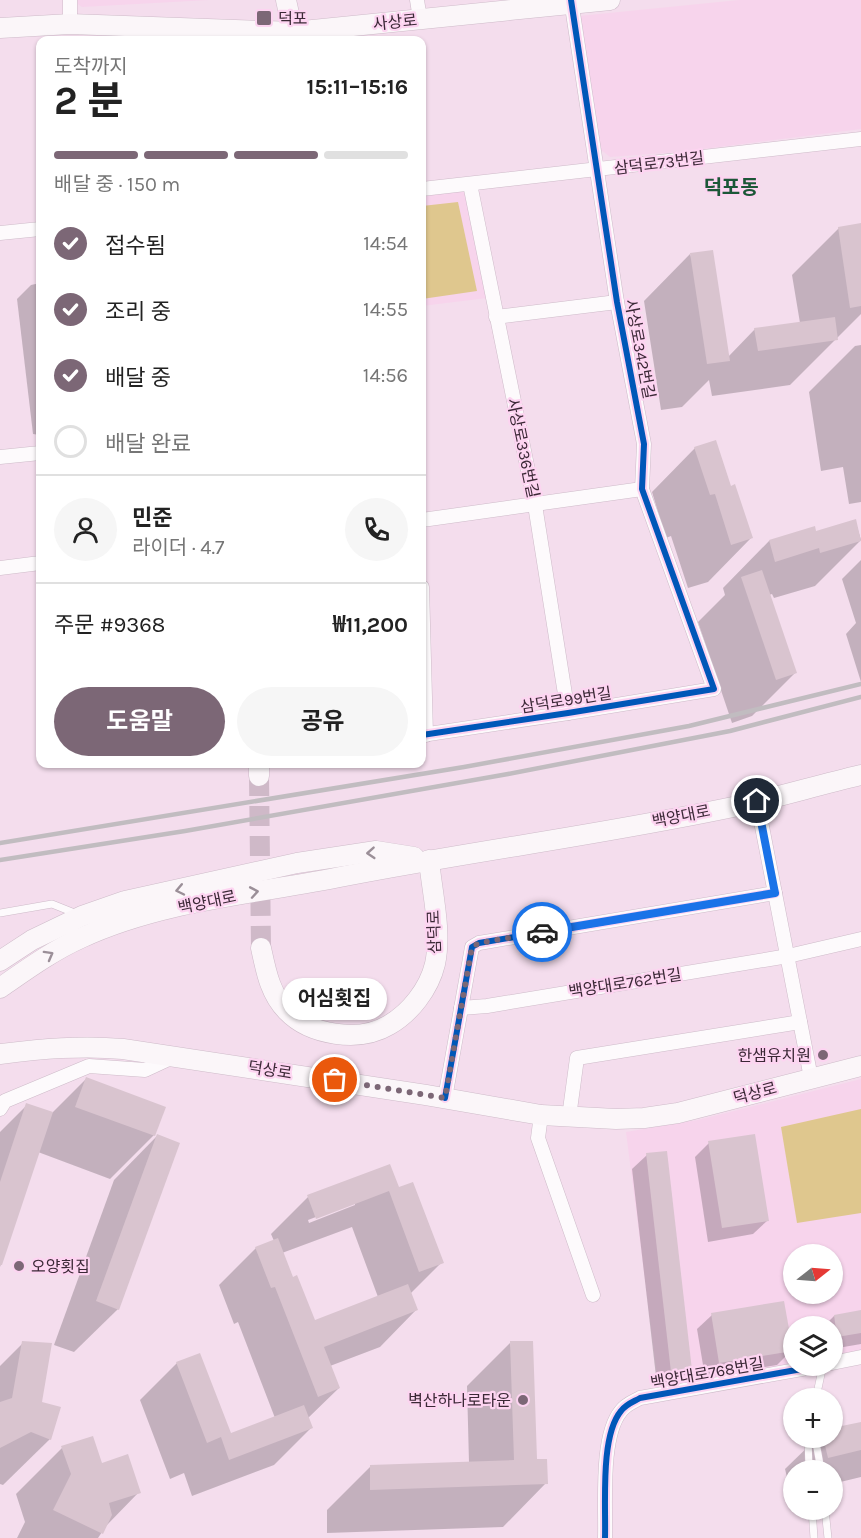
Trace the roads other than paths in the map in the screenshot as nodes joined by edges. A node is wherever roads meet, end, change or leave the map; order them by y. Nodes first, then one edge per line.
1 (70, 0) edge
2 (286, 0) edge
3 (610, 0) edge
4 (571, 2) edge
5 (418, 10) edge
6 (70, 24) junction
7 (0, 28) edge
8 (293, 36) edge
9 (861, 139) edge
10 (597, 170) junction
11 (470, 184) junction
12 (426, 189) edge
13 (36, 228) edge
14 (0, 233) edge
15 (617, 302) junction
16 (496, 317) junction
17 (36, 453) edge
18 (0, 457) edge
19 (642, 489) junction
20 (535, 506) junction
21 (426, 520) edge
22 (36, 563) edge
23 (0, 567) edge
24 (714, 688) joint
25 (568, 714) junction
26 (426, 735) edge
27 (861, 775) edge
28 (757, 801) junction
29 (429, 860) junction
30 (775, 893) junction
31 (0, 913) edge
32 (82, 916) junction
33 (861, 939) edge
34 (261, 948) tunnel mouth
35 (788, 956) junction
36 (0, 961) edge
37 (0, 988) edge
38 (461, 1008) junction
39 (800, 1022) junction
40 (0, 1054) edge
41 (176, 1055) junction
42 (861, 1066) edge
43 (811, 1078) junction
44 (445, 1098) junction
45 (0, 1109) edge
46 (541, 1115) junction
47 (569, 1117) junction
48 (592, 1295) dead end
49 (861, 1357) edge
50 (843, 1361) edge
51 (783, 1372) edge
52 (813, 1520) edge
53 (826, 1520) edge
54 (605, 1538) edge
55 (814, 1538) edge
56 (828, 1538) edge

1 - 6 street
2 - 8 main road
3 - 4 main road, 사상로
4 - 5 main road, 사상로
4 - 10 street, 사상로342번길
5 - 8 main road, 사상로
6 - 7 main road, 사상로
6 - 8 main road, 사상로
9 - 10 street, 삼덕로73번길
10 - 11 street, 삼덕로73번길
10 - 15 street, 사상로342번길
11 - 12 street, 삼덕로73번길
11 - 16 street, 사상로336번길
13 - 14 street
15 - 16 street, 사상로342번길
15 - 19 street, 사상로342번길
16 - 20 street, 사상로336번길
17 - 18 street
19 - 20 street
19 - 24 street, 사상로342번길
20 - 21 street
20 - 25 street, 사상로336번길
22 - 23 street
24 - 25 street, 삼덕로99번길
25 - 26 street, 삼덕로99번길
27 - 28 main road, 백양대로
28 - 29 main road, 백양대로
28 - 30 street
29 -> 32 main road, 백양대로
29 - 34 main road, 삼덕로
37 -> 29 main road, 백양대로
30 - 35 street
30 - 38 street
31 - 32 lane
32 - 36 main road, 백양대로
33 - 35 street
35 - 38 street, 백양대로762번길
35 - 39 street
38 - 44 street
39 - 43 street
39 - 47 street
40 - 41 main road, 덕상로
41 - 44 main road, 덕상로
41 - 45 street
42 - 43 main road, 덕상로
43 - 47 main road, 덕상로
44 - 46 main road, 덕상로
46 - 47 main road, 덕상로
46 - 48 street
49 - 50 street
51 - 54 street, 백양대로768번길
52 - 55 lane
53 - 56 lane

